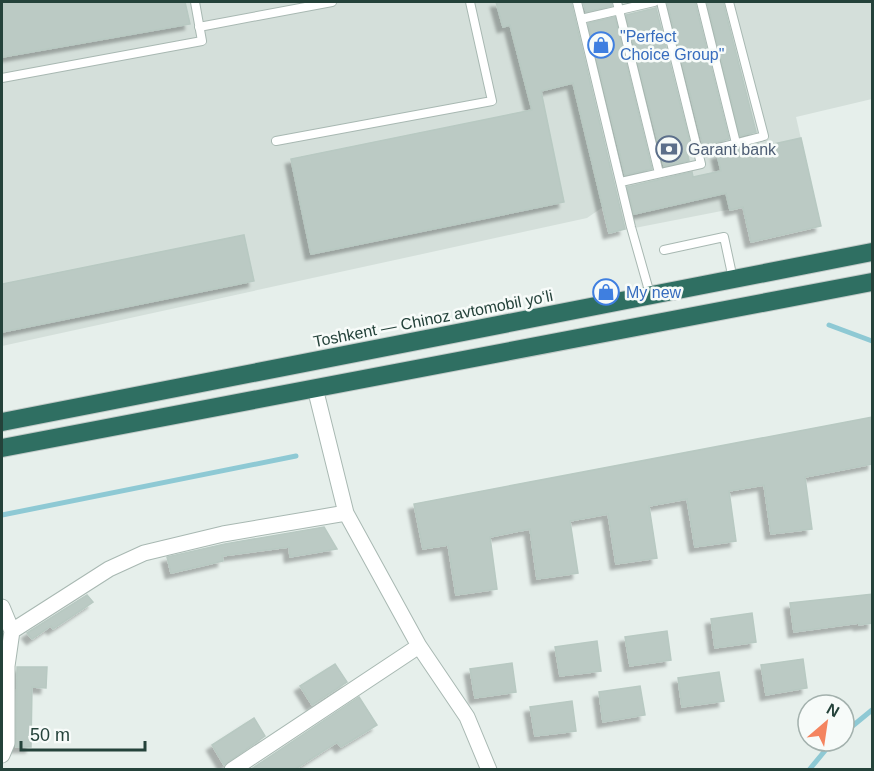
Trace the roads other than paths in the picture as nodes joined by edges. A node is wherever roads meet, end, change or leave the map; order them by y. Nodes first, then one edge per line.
1 (195, 2) edge
2 (332, 2) edge
3 (470, 2) edge
4 (577, 2) edge
5 (654, 2) edge
6 (661, 2) edge
7 (701, 2) edge
8 (729, 2) edge
9 (618, 6) edge
10 (581, 19) junction
11 (200, 27) junction
12 (2, 78) edge
13 (276, 141) dead end
14 (736, 143) junction
15 (699, 153) junction
16 (659, 173) junction
17 (621, 182) junction
18 (664, 250) dead end
19 (873, 252) edge
20 (733, 279) junction
21 (873, 282) edge
22 (651, 295) junction
23 (315, 388) junction
24 (2, 422) edge
25 (2, 448) edge
26 (346, 513) junction
27 (2, 607) edge
28 (12, 631) junction
29 (419, 646) junction
30 (2, 755) edge
31 (232, 770) edge
32 (489, 770) edge

1 - 11 lane
2 - 11 lane
3 - 13 lane
4 - 10 lane
5 - 9 lane
6 - 15 lane
7 - 14 lane
8 - 14 lane
9 - 10 lane
9 - 16 lane
10 - 17 lane
11 - 12 lane
14 - 15 lane
15 - 16 lane
16 - 17 lane
17 - 22 lane
18 - 20 lane
19 - 20 highway, Toshkent — Chinoz avtomobil yoʻli
20 - 22 highway, Toshkent — Chinoz avtomobil yoʻli
21 - 23 highway
22 - 24 highway, Toshkent — Chinoz avtomobil yoʻli
23 - 25 highway
23 - 26 street
26 - 28 street
26 - 29 street
27 - 28 street
28 - 30 street
29 - 31 street
29 - 32 street

